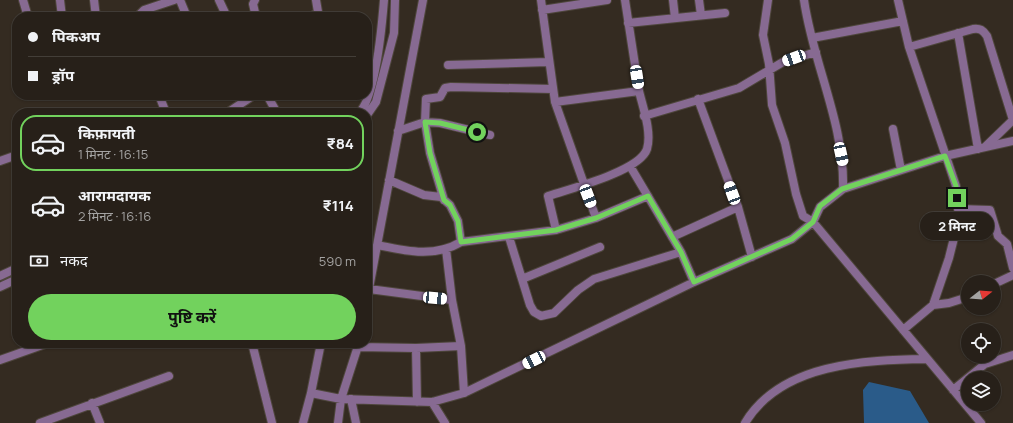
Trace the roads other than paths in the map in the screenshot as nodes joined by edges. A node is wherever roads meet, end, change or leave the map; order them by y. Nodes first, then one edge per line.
1 (23, 0) edge
2 (60, 0) edge
3 (94, 0) edge
4 (174, 0) edge
5 (180, 0) edge
6 (219, 0) edge
7 (255, 0) edge
8 (316, 0) edge
9 (384, 0) edge
10 (395, 0) edge
11 (423, 0) edge
12 (541, 0) edge
13 (607, 0) edge
14 (625, 0) edge
15 (673, 0) edge
16 (699, 0) edge
17 (768, 0) edge
18 (804, 0) edge
19 (898, 0) edge
20 (542, 10) junction
21 (27, 12) edge
22 (61, 12) edge
23 (95, 12) edge
24 (142, 12) edge
25 (185, 12) edge
26 (225, 12) edge
27 (255, 12) edge
28 (318, 12) edge
29 (725, 13) dead end
30 (701, 16) junction
31 (675, 18) junction
32 (903, 21) junction
33 (628, 23) junction
34 (958, 33) junction
35 (812, 38) junction
36 (909, 47) junction
37 (816, 52) junction
38 (548, 62) junction
39 (448, 65) dead end
40 (770, 70) junction
41 (372, 81) edge
42 (553, 89) junction
43 (639, 91) junction
44 (698, 99) junction
45 (246, 100) edge
46 (555, 102) junction
47 (234, 108) edge
48 (372, 108) edge
49 (644, 116) junction
50 (1013, 120) edge
51 (425, 122) junction
52 (893, 129) dead end
53 (398, 131) junction
54 (490, 135) dead end
55 (1013, 141) edge
56 (982, 148) junction
57 (945, 156) junction
58 (12, 157) edge
59 (0, 161) edge
60 (630, 166) junction
61 (901, 170) junction
62 (389, 180) junction
63 (584, 185) junction
64 (842, 189) junction
65 (648, 196) junction
66 (444, 200) junction
67 (738, 207) junction
68 (958, 209) junction
69 (596, 218) junction
70 (813, 222) junction
71 (556, 230) junction
72 (672, 236) junction
73 (509, 237) junction
74 (461, 242) junction
75 (377, 245) junction
76 (600, 247) dead end
77 (446, 249) junction
78 (681, 252) junction
79 (752, 257) junction
80 (1013, 268) edge
81 (12, 270) edge
82 (372, 272) edge
83 (1013, 275) edge
84 (0, 276) edge
85 (522, 279) junction
86 (12, 281) edge
87 (1001, 281) edge
88 (694, 282) junction
89 (0, 287) edge
90 (372, 289) edge
91 (961, 299) edge
92 (452, 300) junction
93 (933, 305) junction
94 (903, 330) junction
95 (372, 346) edge
96 (461, 346) junction
97 (34, 348) edge
98 (253, 348) edge
99 (320, 348) edge
100 (357, 348) edge
101 (416, 348) junction
102 (1013, 355) edge
103 (928, 359) junction
104 (0, 360) edge
105 (169, 376) dead end
106 (953, 390) junction
107 (311, 393) junction
108 (464, 393) junction
109 (341, 399) junction
110 (351, 399) junction
111 (416, 402) junction
112 (432, 402) junction
113 (92, 403) junction
114 (40, 423) edge
115 (100, 423) edge
116 (272, 423) edge
117 (303, 423) edge
118 (338, 423) edge
119 (356, 423) edge
120 (445, 423) edge
121 (745, 423) edge
122 (981, 423) edge

1 - 21 street
2 - 22 street
3 - 23 street
4 - 24 street
5 - 25 street
6 - 26 street
7 - 27 street
8 - 28 street
9 - 41 street
10 - 48 street
11 - 53 street
12 - 20 street
13 - 20 street
14 - 33 street
15 - 31 street
16 - 30 street
17 - 40 street
18 - 35 street
19 - 32 street
20 - 38 street
29 - 30 street
30 - 31 street
31 - 33 street
32 - 35 street
32 - 36 street
33 - 43 street
34 - 36 street
34 - 50 street
34 - 56 street
35 - 37 street
36 - 57 street
37 - 40 street
37 - 64 street
38 - 39 street
38 - 42 street
40 - 44 street
40 - 70 street
42 - 46 street
42 - 51 street
43 - 46 street
43 - 49 street
44 - 49 street
44 - 67 street
45 - 47 street
46 - 63 street
49 - 60 street
50 - 56 street
51 - 53 street
51 - 54 street
51 - 66 street
52 - 61 street
53 - 62 street
55 - 56 street
56 - 57 street
57 - 61 street
57 - 68 street
58 - 59 street
60 - 63 street
60 - 65 street
61 - 64 street
62 - 66 street
62 - 75 street
63 - 69 street
63 - 71 street
64 - 70 street
65 - 69 street
65 - 72 street
66 - 74 street
67 - 72 street
67 - 79 street
68 - 80 street
68 - 93 street
69 - 71 street
70 - 79 street
70 - 94 street
71 - 73 street
72 - 78 street
73 - 74 street
73 - 85 street
74 - 77 street
75 - 77 street
75 - 82 street
76 - 85 street
77 - 92 street
78 - 85 street
78 - 88 street
79 - 88 street
81 - 84 street
83 - 87 street
86 - 89 street
88 - 108 street
90 - 92 street
91 - 93 street
92 - 96 street
93 - 94 street
94 - 103 street
95 - 101 street
96 - 101 street
96 - 108 street
97 - 104 street
98 - 116 street
99 - 107 street
100 - 109 street
101 - 111 street
102 - 106 street
103 - 106 street
103 - 121 street
105 - 113 street
106 - 122 street
107 - 109 street
107 - 117 street
108 - 112 street
109 - 110 street
109 - 118 street
110 - 111 street
110 - 119 street
111 - 112 street
112 - 120 street
113 - 114 street
113 - 115 street

